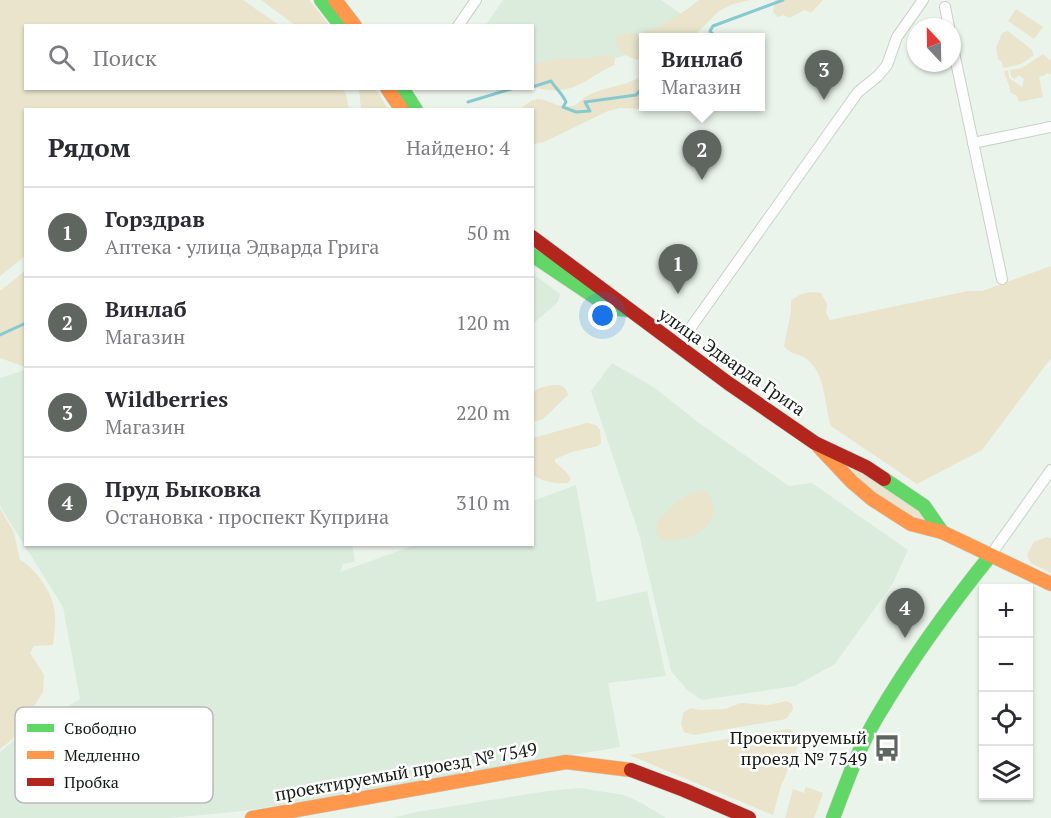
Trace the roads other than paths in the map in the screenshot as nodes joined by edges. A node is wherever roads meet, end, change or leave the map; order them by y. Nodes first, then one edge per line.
1 (321, 0) edge
2 (335, 0) edge
3 (476, 0) edge
4 (922, 0) edge
5 (945, 7) dead end
6 (947, 18) edge
7 (339, 24) edge
8 (353, 24) edge
9 (459, 24) edge
10 (958, 72) edge
11 (390, 90) edge
12 (404, 98) edge
13 (1051, 127) edge
14 (973, 143) junction
15 (534, 238) edge
16 (534, 256) edge
17 (1002, 279) dead end
18 (628, 310) junction
19 (677, 347) junction
20 (815, 443) junction
21 (1051, 470) edge
22 (942, 532) junction
23 (990, 556) junction
24 (1051, 584) edge
25 (252, 818) edge
26 (749, 818) edge
27 (833, 818) edge

1 - 7 street
2 - 8 street
3 - 9 street
4 - 19 street
5 - 6 street
10 - 14 street
11 - 12 street
13 - 14 street
14 - 17 street
15 - 18 street, улица Эдварда Грига
16 - 18 street, улица Эдварда Грига
18 - 19 street, улица Эдварда Грига
19 - 20 street, улица Эдварда Грига
20 - 22 street, улица Эдварда Грига
20 - 22 street, улица Эдварда Грига
21 - 23 street
22 - 23 street, улица Эдварда Грига
23 - 24 street, улица Эдварда Грига
23 - 27 street
25 - 26 street, проектируемый проезд № 7549

